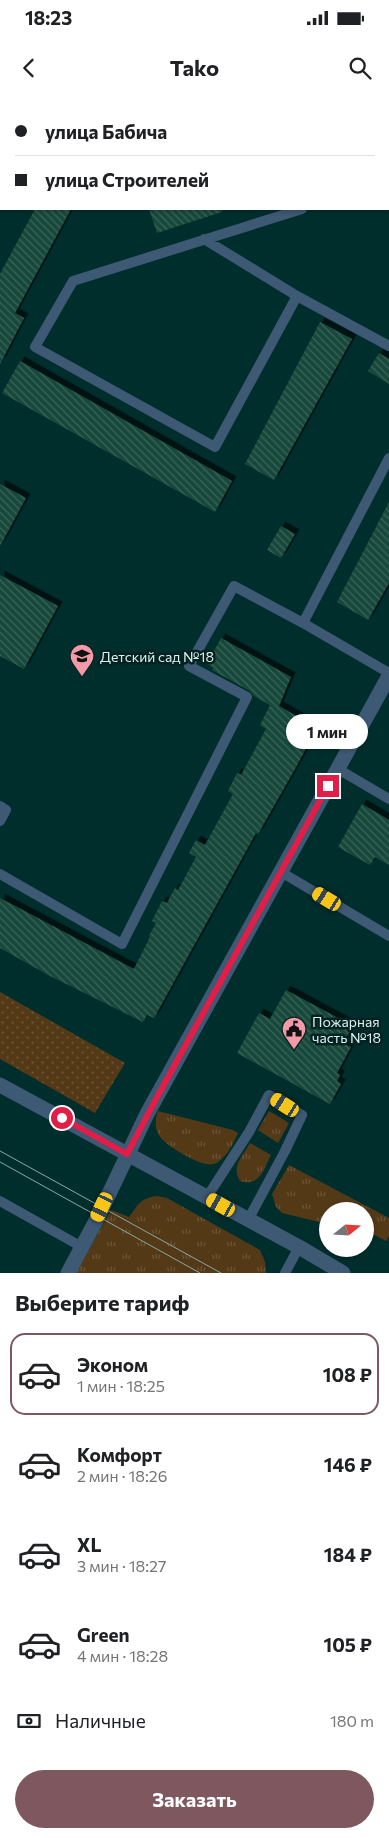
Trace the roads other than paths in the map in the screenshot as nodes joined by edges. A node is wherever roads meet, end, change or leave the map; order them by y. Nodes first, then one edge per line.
1 (299, 210) edge
2 (204, 239) junction
3 (297, 296) junction
4 (389, 346) edge
5 (389, 458) edge
6 (303, 623) junction
7 (389, 674) edge
8 (338, 769) junction
9 (389, 799) edge
10 (0, 806) edge
11 (0, 821) edge
12 (281, 872) junction
13 (0, 874) edge
14 (389, 936) edge
15 (0, 1085) edge
16 (127, 1154) junction
17 (208, 1197) junction
18 (0, 1201) edge
19 (248, 1220) junction
20 (82, 1247) junction
21 (299, 1247) junction
22 (68, 1273) edge
23 (284, 1273) edge
24 (343, 1273) edge

1 - 2 lane
2 - 3 lane
2 - 3 lane
3 - 4 lane
5 - 6 lane
6 - 7 lane
6 - 13 lane
7 - 8 street
8 - 9 lane
8 - 12 street
10 - 11 lane
12 - 14 lane
12 - 16 street
15 - 16 street
16 - 17 street
16 - 20 street
17 - 19 street
17 - 19 lane
18 - 20 lane
19 - 21 street
20 - 22 street
21 - 23 lane
21 - 24 street

